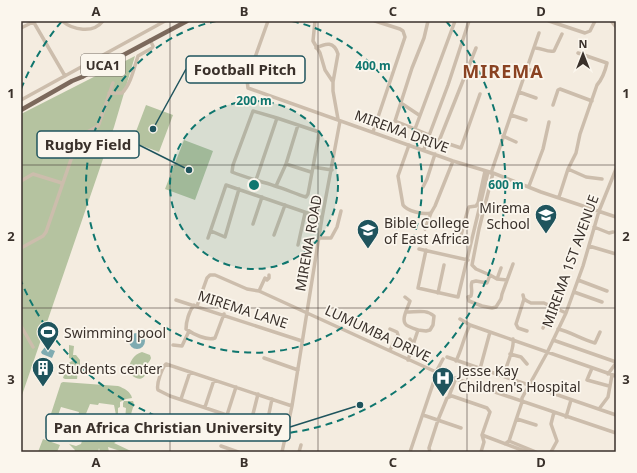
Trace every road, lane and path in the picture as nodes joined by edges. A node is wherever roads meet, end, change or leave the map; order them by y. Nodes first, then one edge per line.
1 (33, 21) edge
2 (62, 21) edge
3 (103, 21) edge
4 (165, 21) edge
5 (187, 21) edge
6 (268, 21) edge
7 (315, 21) edge
8 (375, 21) edge
9 (428, 21) edge
10 (455, 21) edge
11 (469, 21) edge
12 (549, 21) edge
13 (594, 21) edge
14 (611, 21) edge
15 (381, 22) edge
16 (616, 27) edge
17 (21, 28) edge
18 (539, 33) dead end
19 (562, 34) dead end
20 (150, 40) junction
21 (316, 48) junction
22 (476, 48) dead end
23 (534, 48) junction
24 (578, 53) dead end
25 (527, 69) junction
26 (541, 74) dead end
27 (65, 76) junction
28 (333, 82) junction
29 (113, 83) dead end
30 (519, 92) junction
31 (109, 93) junction
32 (480, 94) dead end
33 (536, 98) dead end
34 (21, 100) edge
35 (592, 101) junction
36 (401, 103) junction
37 (553, 105) dead end
38 (21, 110) edge
39 (419, 115) junction
40 (511, 115) junction
41 (277, 118) junction
42 (339, 120) junction
43 (526, 120) dead end
44 (549, 122) dead end
45 (298, 125) junction
46 (415, 129) junction
47 (373, 132) junction
48 (429, 136) junction
49 (503, 136) junction
50 (46, 139) dead end
51 (439, 141) junction
52 (516, 142) dead end
53 (409, 144) junction
54 (75, 149) junction
55 (424, 149) junction
56 (435, 154) junction
57 (452, 161) junction
58 (286, 164) junction
59 (313, 167) junction
60 (568, 169) junction
61 (616, 169) edge
62 (332, 170) junction
63 (311, 172) junction
64 (489, 172) junction
65 (602, 179) dead end
66 (256, 180) junction
67 (21, 181) edge
68 (62, 183) junction
69 (276, 186) junction
70 (529, 186) junction
71 (423, 187) dead end
72 (239, 189) junction
73 (262, 197) junction
74 (559, 197) junction
75 (285, 205) junction
76 (341, 211) dead end
77 (599, 211) junction
78 (305, 213) junction
79 (430, 213) junction
80 (616, 217) edge
81 (322, 218) junction
82 (253, 224) dead end
83 (594, 227) junction
84 (425, 229) dead end
85 (211, 231) junction
86 (613, 232) dead end
87 (274, 235) dead end
88 (208, 238) dead end
89 (319, 238) junction
90 (460, 239) dead end
91 (298, 245) dead end
92 (589, 246) junction
93 (21, 248) edge
94 (419, 248) dead end
95 (426, 250) junction
96 (616, 254) edge
97 (468, 260) junction
98 (512, 264) dead end
99 (444, 265) dead end
100 (501, 268) dead end
101 (269, 275) dead end
102 (490, 275) junction
103 (497, 279) junction
104 (507, 280) junction
105 (578, 280) junction
106 (259, 291) junction
107 (607, 291) dead end
108 (574, 292) junction
109 (438, 293) junction
110 (523, 295) dead end
111 (405, 297) dead end
112 (524, 299) junction
113 (176, 300) dead end
114 (602, 302) dead end
115 (195, 305) junction
116 (551, 307) junction
117 (406, 312) junction
118 (307, 313) junction
119 (566, 313) junction
120 (224, 314) junction
121 (460, 319) dead end
122 (470, 325) junction
123 (21, 326) edge
124 (543, 328) dead end
125 (390, 329) dead end
126 (418, 330) junction
127 (558, 330) junction
128 (189, 331) junction
129 (527, 331) dead end
130 (490, 332) junction
131 (600, 332) dead end
132 (410, 339) dead end
133 (513, 340) junction
134 (553, 340) junction
135 (302, 341) junction
136 (414, 344) junction
137 (173, 345) dead end
138 (33, 347) dead end
139 (390, 350) junction
140 (548, 353) junction
141 (510, 354) junction
142 (264, 358) dead end
143 (408, 360) junction
144 (456, 361) junction
145 (574, 362) junction
146 (616, 363) edge
147 (527, 364) dead end
148 (573, 367) dead end
149 (592, 368) junction
150 (480, 369) junction
151 (298, 370) junction
152 (190, 372) junction
153 (437, 372) junction
154 (612, 375) edge
155 (503, 376) junction
156 (456, 378) junction
157 (214, 380) junction
158 (529, 385) junction
159 (610, 386) junction
160 (236, 387) junction
161 (258, 394) junction
162 (449, 396) junction
163 (181, 399) junction
164 (272, 399) junction
165 (571, 400) junction
166 (522, 402) junction
167 (292, 406) junction
168 (205, 407) junction
169 (599, 409) junction
170 (554, 412) junction
171 (227, 415) junction
172 (423, 415) junction
173 (616, 415) edge
174 (566, 417) junction
175 (517, 419) junction
176 (438, 420) junction
177 (247, 422) junction
178 (536, 425) dead end
179 (266, 428) junction
180 (461, 428) dead end
181 (616, 433) edge
182 (286, 435) junction
183 (482, 435) junction
184 (509, 441) junction
185 (504, 444) junction
186 (302, 445) dead end
187 (221, 446) dead end
188 (238, 452) edge
189 (282, 452) edge
190 (299, 452) edge
191 (410, 452) edge
192 (430, 452) edge
193 (481, 452) edge
194 (527, 452) edge
195 (536, 452) edge
196 (551, 452) edge

1 - 17 street
1 - 27 street
2 - 3 street
4 - 27 street
5 - 20 main road, UCA1
6 - 42 street, MIREMA DRIVE
7 - 21 street, MIREMA ROAD
8 - 15 street
9 - 36 street
10 - 39 street
11 - 48 street
12 - 13 street
14 - 16 street
15 - 47 street
18 - 23 street
19 - 23 street
20 - 31 street
20 - 38 main road, UCA1
21 - 28 street, MIREMA ROAD
21 - 28 street
22 - 51 street
23 - 25 street
24 - 35 street
25 - 26 street
25 - 30 street
27 - 34 street
28 - 42 street, MIREMA ROAD
29 - 31 street
30 - 33 street
30 - 40 street
31 - 54 street
32 - 51 street
35 - 37 street
35 - 60 street
36 - 39 street
36 - 46 street
39 - 46 street
40 - 43 street
40 - 49 street
41 - 45 street
41 - 66 street
41 - 66 street
42 - 47 street, MIREMA DRIVE
42 - 62 street, MIREMA ROAD
44 - 70 street
45 - 58 street
45 - 59 street
46 - 48 street
47 - 53 street, MIREMA DRIVE
48 - 51 street
48 - 55 street
49 - 52 street
49 - 64 street
50 - 54 street
53 - 55 street, MIREMA DRIVE
53 - 79 street
54 - 68 street
55 - 56 street, MIREMA DRIVE
56 - 57 street, MIREMA DRIVE
56 - 71 street
57 - 64 street, MIREMA DRIVE
57 - 79 street
58 - 63 street
58 - 69 street
59 - 62 street
59 - 63 street
60 - 65 street
60 - 74 street
61 - 77 street, MIREMA 1ST AVENUE
62 - 81 street, MIREMA ROAD
63 - 69 street
64 - 70 street, MIREMA DRIVE
64 - 90 street
64 - 97 street
64 - 102 street
66 - 69 street
67 - 68 street
68 - 93 street
70 - 74 street, MIREMA DRIVE
72 - 73 street
72 - 85 street
72 - 85 street
73 - 75 street
73 - 82 street
74 - 77 street, MIREMA DRIVE
75 - 78 street
75 - 87 street
76 - 89 street
77 - 80 street, MIREMA DRIVE
77 - 83 street, MIREMA 1ST AVENUE
78 - 81 street
78 - 91 street
79 - 84 street
81 - 89 street, MIREMA ROAD
83 - 86 street
83 - 92 street, MIREMA 1ST AVENUE
85 - 88 street
89 - 118 street, MIREMA ROAD
92 - 96 street
92 - 105 street, MIREMA 1ST AVENUE
94 - 95 street
95 - 97 street
95 - 109 street
97 - 109 street
98 - 104 street
99 - 109 street
100 - 103 street
101 - 106 street
102 - 103 street
102 - 104 street
103 - 104 street
105 - 107 street
105 - 108 street, MIREMA 1ST AVENUE
106 - 115 street, LUMUMBA DRIVE
106 - 118 street, LUMUMBA DRIVE
108 - 114 street
108 - 119 street, MIREMA 1ST AVENUE
110 - 112 street
111 - 117 street
112 - 116 street
112 - 129 street
113 - 115 street, MIREMA LANE
115 - 120 street, MIREMA LANE
115 - 128 street
116 - 119 street
116 - 124 street
117 - 126 street
117 - 126 street
118 - 135 street, MIREMA ROAD
118 - 139 street, LUMUMBA DRIVE
119 - 127 street, MIREMA 1ST AVENUE
120 - 128 street
120 - 135 street, MIREMA LANE
121 - 122 street
122 - 130 street
122 - 144 street
123 - 138 street
125 - 139 street
126 - 136 street
127 - 131 street
127 - 134 street, MIREMA 1ST AVENUE
128 - 137 street
130 - 133 street
130 - 150 street
132 - 136 street
133 - 140 street
133 - 141 street
134 - 140 street, MIREMA 1ST AVENUE
134 - 146 street
135 - 151 street, MIREMA ROAD
136 - 143 street
139 - 143 street, LUMUMBA DRIVE
140 - 145 street
140 - 158 street, MIREMA 1ST AVENUE
141 - 147 street
141 - 155 street
142 - 151 street
143 - 153 street, LUMUMBA DRIVE
144 - 150 street
144 - 153 street
145 - 148 street
145 - 149 street
146 - 154 street
149 - 154 street
149 - 159 street
150 - 155 street
151 - 167 street, MIREMA ROAD
152 - 157 street
152 - 163 street
152 - 163 street
153 - 156 street, LUMUMBA DRIVE
153 - 172 street
154 - 159 street
155 - 158 street
156 - 162 street
156 - 166 street, LUMUMBA DRIVE
157 - 160 street
157 - 168 street
158 - 165 street
158 - 166 street, MIREMA 1ST AVENUE
159 - 169 street
160 - 161 street
160 - 171 street
161 - 164 street
161 - 177 street
162 - 176 street
162 - 183 street
163 - 168 street
164 - 167 street
164 - 179 street
165 - 169 street
165 - 174 street
166 - 170 street, LUMUMBA DRIVE
166 - 175 street, MIREMA 1ST AVENUE
167 - 182 street, MIREMA ROAD
168 - 171 street
169 - 173 street
170 - 174 street, LUMUMBA DRIVE
170 - 196 street
171 - 177 street
172 - 176 street
172 - 191 street
174 - 181 street, LUMUMBA DRIVE
175 - 178 street
175 - 184 street, MIREMA 1ST AVENUE
176 - 180 street
176 - 192 street
177 - 179 street
179 - 182 street
182 - 189 street, MIREMA ROAD
183 - 185 street
183 - 193 street
184 - 185 street
184 - 195 street
185 - 194 street
186 - 190 street
187 - 188 street

